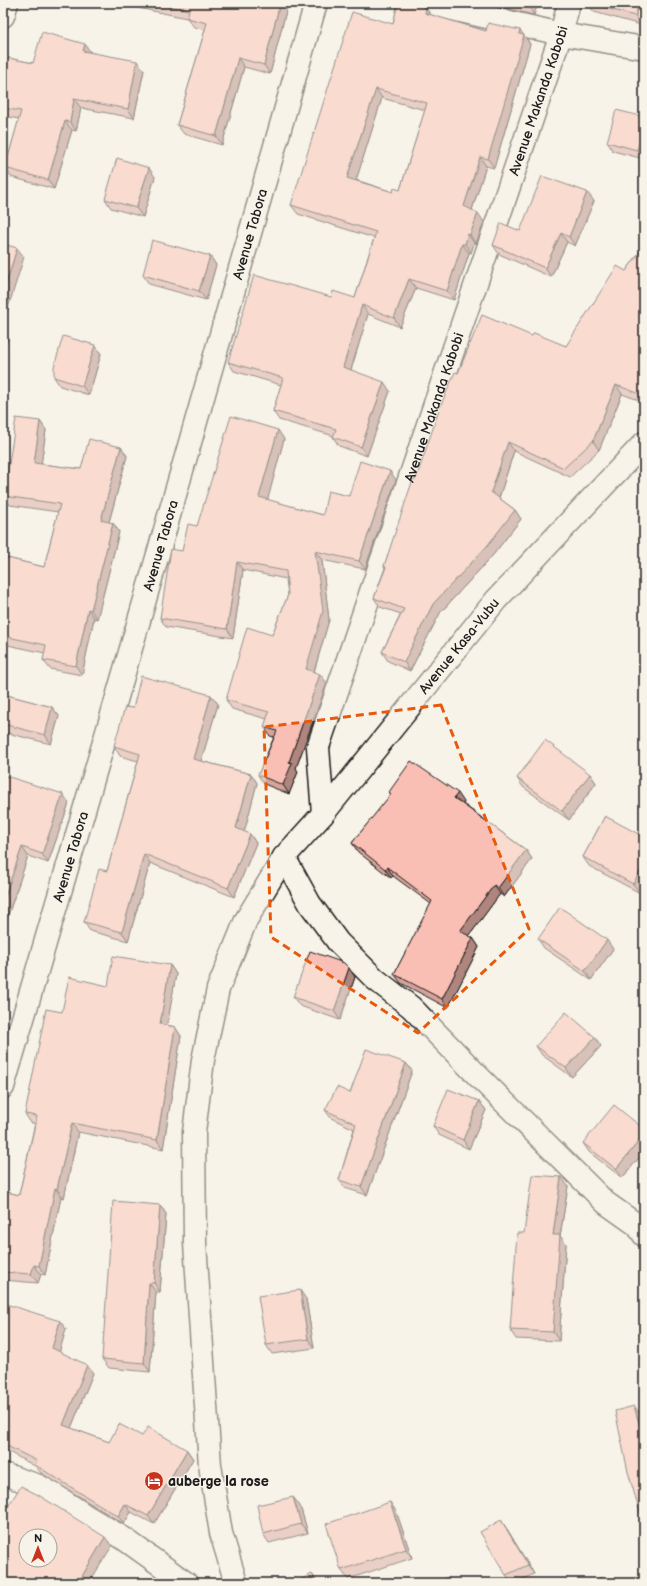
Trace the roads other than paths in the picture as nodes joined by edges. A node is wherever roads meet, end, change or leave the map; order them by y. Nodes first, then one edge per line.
1 (7, 3) edge
2 (316, 3) edge
3 (426, 3) edge
4 (569, 3) edge
5 (3, 16) edge
6 (561, 34) junction
7 (644, 48) edge
8 (644, 443) edge
9 (323, 814) junction
10 (284, 857) junction
11 (3, 1087) edge
12 (644, 1235) edge
13 (3, 1474) edge
14 (186, 1583) edge
15 (236, 1583) edge

1 - 5 main road
2 - 11 main road, Avenue Tabora
3 - 6 main road
4 - 6 main road, Avenue Makanda Kabobi
6 - 7 main road
6 - 9 main road, Avenue Makanda Kabobi
8 - 9 main road, Avenue Kasa-Vubu
9 - 10 main road, Avenue Kasa-Vubu
10 - 12 main road
10 - 15 main road, Avenue Kasa-Vubu
13 - 14 main road

